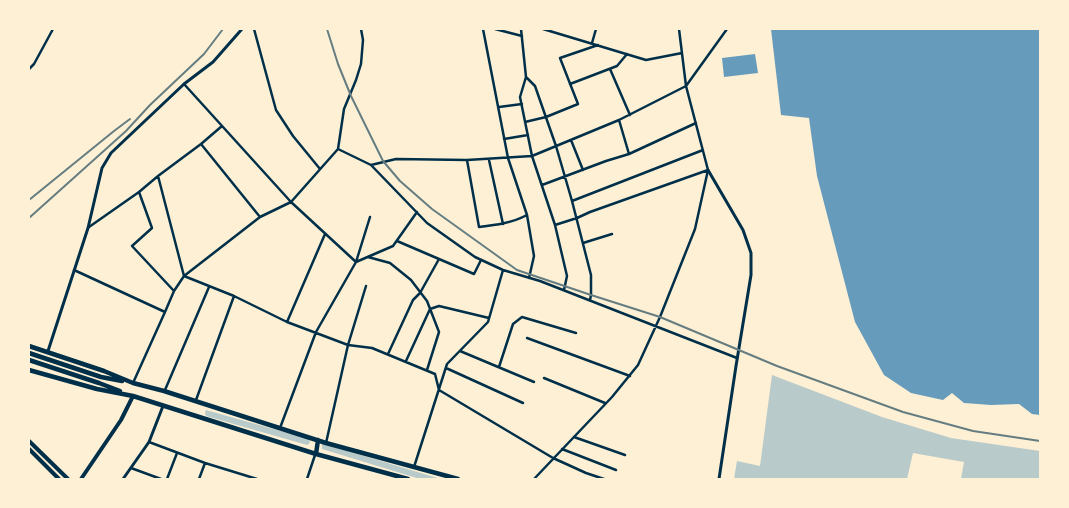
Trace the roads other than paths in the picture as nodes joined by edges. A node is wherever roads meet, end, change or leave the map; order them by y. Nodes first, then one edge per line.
1 (54, 29) edge
2 (242, 29) edge
3 (254, 29) edge
4 (361, 29) edge
5 (483, 29) edge
6 (495, 29) edge
7 (521, 29) edge
8 (543, 29) edge
9 (596, 29) edge
10 (679, 29) edge
11 (727, 29) edge
12 (522, 36) junction
13 (592, 44) junction
14 (598, 45) junction
15 (626, 54) junction
16 (682, 54) junction
17 (29, 69) edge
18 (610, 69) junction
19 (526, 77) junction
20 (184, 84) junction
21 (570, 84) junction
22 (686, 86) junction
23 (522, 104) junction
24 (498, 106) junction
25 (630, 115) junction
26 (546, 116) junction
27 (619, 120) junction
28 (525, 122) junction
29 (696, 123) junction
30 (222, 126) junction
31 (528, 135) junction
32 (504, 139) junction
33 (571, 140) junction
34 (201, 144) junction
35 (556, 146) junction
36 (338, 149) junction
37 (703, 150) junction
38 (629, 154) junction
39 (532, 156) junction
40 (508, 158) junction
41 (467, 160) junction
42 (489, 160) junction
43 (371, 164) junction
44 (320, 170) junction
45 (583, 170) junction
46 (708, 170) junction
47 (158, 176) junction
48 (565, 177) junction
49 (542, 185) junction
50 (139, 192) junction
51 (572, 201) junction
52 (291, 202) junction
53 (416, 212) junction
54 (527, 215) junction
55 (260, 217) junction
56 (370, 217) dead end
57 (577, 218) junction
58 (503, 224) junction
59 (555, 225) junction
60 (88, 228) junction
61 (325, 234) junction
62 (612, 234) dead end
63 (397, 241) junction
64 (583, 243) junction
65 (367, 257) junction
66 (439, 259) junction
67 (481, 260) junction
68 (356, 262) junction
69 (74, 270) junction
70 (503, 270) junction
71 (184, 276) junction
72 (529, 278) junction
73 (366, 286) dead end
74 (209, 287) junction
75 (564, 290) junction
76 (174, 291) junction
77 (420, 292) junction
78 (234, 296) junction
79 (590, 300) junction
80 (430, 310) junction
81 (165, 312) junction
82 (489, 318) junction
83 (287, 322) junction
84 (656, 326) junction
85 (316, 332) junction
86 (576, 333) dead end
87 (526, 338) dead end
88 (29, 346) edge
89 (348, 346) junction
90 (48, 351) junction
91 (460, 351) junction
92 (29, 353) edge
93 (388, 354) junction
94 (737, 358) junction
95 (29, 360) edge
96 (406, 361) junction
97 (498, 367) junction
98 (446, 368) junction
99 (29, 370) edge
100 (427, 370) junction
101 (630, 376) junction
102 (544, 378) dead end
103 (534, 382) dead end
104 (133, 383) junction
105 (439, 390) junction
106 (164, 391) junction
107 (133, 396) junction
108 (196, 401) junction
109 (523, 403) dead end
110 (606, 404) junction
111 (163, 406) junction
112 (280, 428) junction
113 (574, 437) junction
114 (318, 440) junction
115 (29, 441) edge
116 (149, 442) junction
117 (326, 443) junction
118 (29, 449) edge
119 (562, 449) junction
120 (177, 452) junction
121 (316, 454) junction
122 (625, 455) dead end
123 (553, 458) junction
124 (205, 463) junction
125 (414, 467) junction
126 (131, 468) junction
127 (616, 470) dead end
128 (396, 477) edge
129 (59, 479) edge
130 (68, 479) edge
131 (81, 479) edge
132 (123, 479) edge
133 (160, 479) edge
134 (167, 479) edge
135 (199, 479) edge
136 (257, 479) edge
137 (307, 479) edge
138 (408, 479) edge
139 (458, 479) edge
140 (534, 479) edge
141 (604, 479) edge
142 (720, 479) edge

1 - 17 street
2 - 20 street
3 - 44 street
4 - 36 street
5 - 24 street
6 - 12 street
7 - 12 street
8 - 13 street
9 - 13 street
10 - 16 street
11 - 22 street
12 - 19 street
13 - 14 street
14 - 15 street
14 - 21 street
15 - 16 street
15 - 18 street
16 - 22 street
18 - 21 street
18 - 25 street
19 - 23 street
19 - 26 street
20 - 30 street
20 - 60 street
21 - 26 street
22 - 25 street
22 - 29 street
23 - 24 street
23 - 28 street
24 - 32 street
25 - 27 street
26 - 28 street
26 - 35 street
27 - 33 street
27 - 38 street
28 - 31 street
29 - 37 street
29 - 38 street
30 - 34 street
30 - 52 street
31 - 32 street
31 - 39 street
32 - 40 street
33 - 35 street
33 - 45 street
34 - 47 street
34 - 55 street
35 - 39 street
35 - 48 street
36 - 43 street
36 - 44 street
37 - 46 street
37 - 51 street
38 - 45 street
39 - 40 street
39 - 49 street
40 - 42 street
40 - 54 street
41 - 42 street
41 - 43 street
41 - 58 street
42 - 58 street
43 - 53 street
44 - 52 street
45 - 48 street
46 - 57 street
46 - 84 street
46 - 94 street
47 - 50 street
47 - 71 street
48 - 49 street
48 - 51 street
49 - 59 street
50 - 60 street
50 - 76 street
51 - 57 street
52 - 55 street
52 - 61 street
53 - 63 street
53 - 67 street
54 - 58 street
54 - 72 street
55 - 71 street
56 - 68 street
57 - 59 street
57 - 64 street
59 - 75 street
60 - 69 street
61 - 68 street
61 - 83 street
62 - 64 street
63 - 65 street
63 - 66 street
64 - 79 street
65 - 68 street
65 - 77 street
66 - 67 street
66 - 77 street
67 - 70 street
68 - 85 street
69 - 81 street
69 - 90 street
70 - 72 street
70 - 82 street
71 - 74 street
71 - 76 street
72 - 75 street
73 - 89 street
74 - 78 street
74 - 106 street
75 - 79 street
76 - 81 street
77 - 80 street
77 - 93 street
78 - 83 street
78 - 108 street
79 - 84 street
80 - 82 street
80 - 96 street
80 - 100 street
81 - 104 street
82 - 91 street
83 - 85 street
84 - 94 street
84 - 101 street
85 - 89 street
85 - 112 street
86 - 97 street
87 - 101 street
88 - 90 main road
89 - 93 street
89 - 117 street
90 - 104 main road
91 - 97 street
91 - 98 street
92 - 104 main road
93 - 96 street
94 - 142 street
95 - 107 main road
96 - 100 street
97 - 103 street
98 - 105 street
98 - 109 street
99 - 107 main road
100 - 105 street
101 - 110 street
102 - 110 street
104 - 106 main road
105 - 123 street
105 - 125 street
106 - 108 main road
107 - 111 main road
107 - 131 main road
108 - 112 main road
110 - 113 street
111 - 116 street
111 - 121 main road
112 - 114 main road
113 - 119 street
113 - 122 street
114 - 117 main road
114 - 121 main road
115 - 130 main road
116 - 120 street
116 - 126 street
117 - 125 main road
118 - 129 main road
119 - 123 street
119 - 127 street
120 - 124 street
120 - 134 street
121 - 128 main road
121 - 137 street
123 - 140 street
123 - 141 street
124 - 135 street
124 - 136 street
125 - 139 main road
126 - 132 street
126 - 133 street
128 - 138 main road

